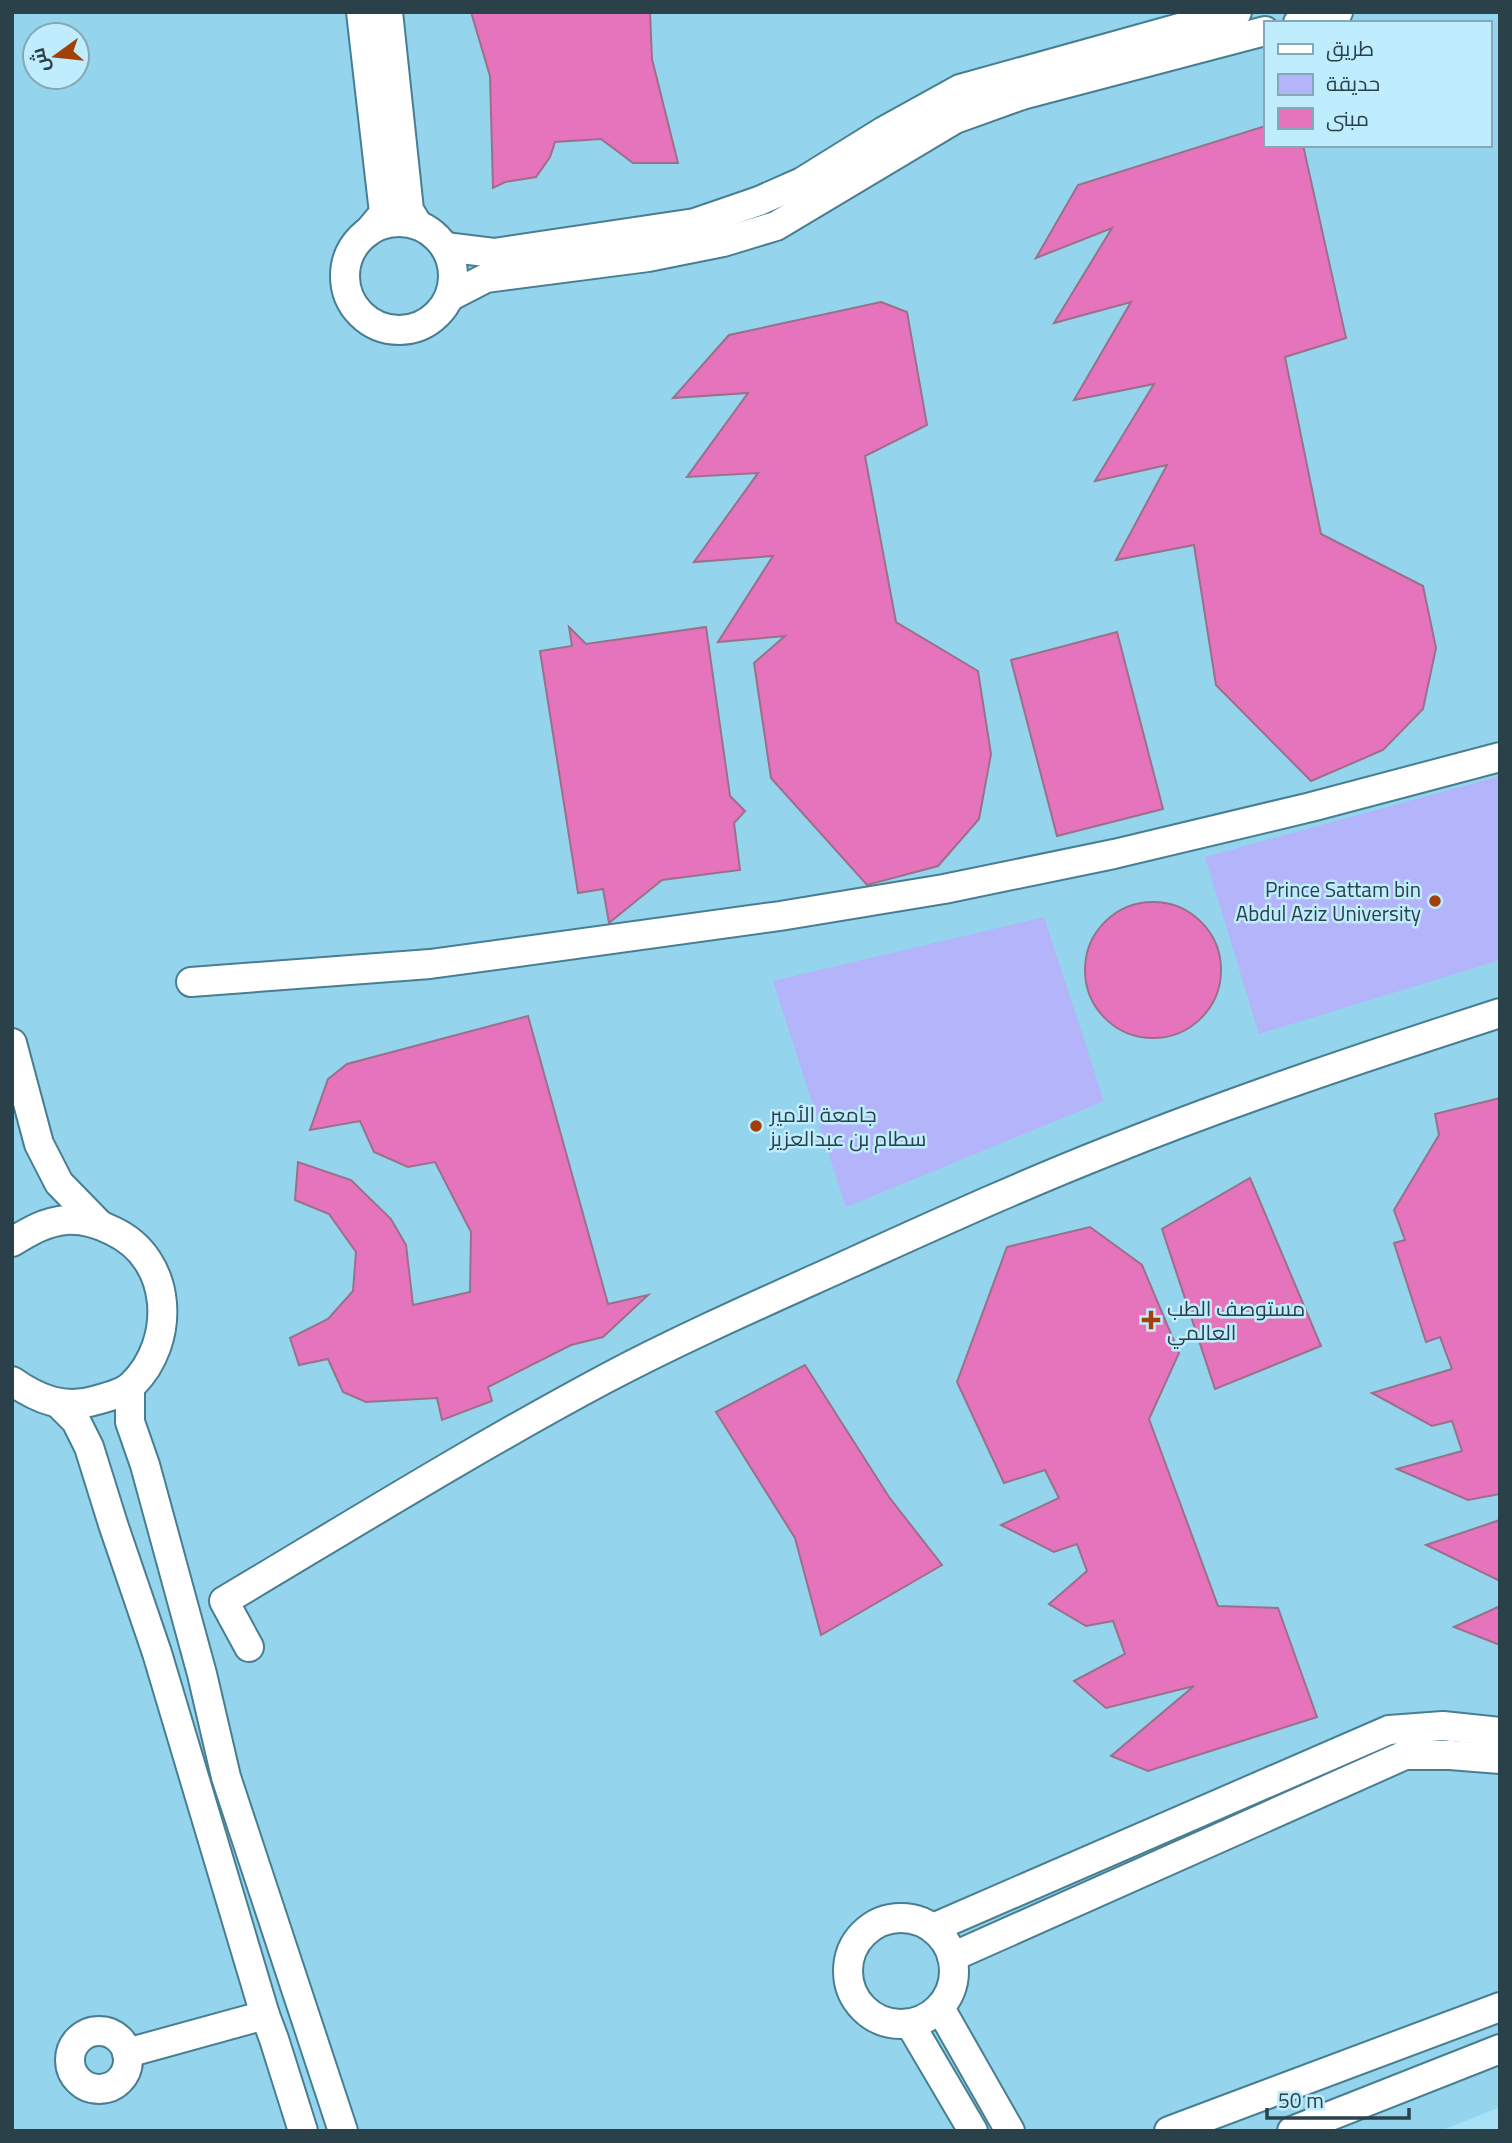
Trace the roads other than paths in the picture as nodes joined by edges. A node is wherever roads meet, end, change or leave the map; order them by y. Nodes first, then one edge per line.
1 (361, 12) edge
2 (388, 12) edge
3 (1237, 12) edge
4 (1338, 12) edge
5 (1305, 21) edge
6 (1264, 31) edge
7 (418, 225) junction
8 (368, 232) junction
9 (445, 247) junction
10 (449, 297) junction
11 (1500, 757) edge
12 (191, 982) dead end
13 (1500, 1013) edge
14 (12, 1043) edge
15 (99, 1224) junction
16 (12, 1242) edge
17 (12, 1381) edge
18 (131, 1387) junction
19 (58, 1403) junction
20 (249, 1647) dead end
21 (1500, 1732) edge
22 (1500, 1759) edge
23 (226, 1777) junction
24 (196, 1784) junction
25 (933, 1928) junction
26 (952, 1957) junction
27 (1500, 2007) edge
28 (940, 2008) junction
29 (265, 2015) junction
30 (910, 2024) junction
31 (1500, 2049) edge
32 (127, 2053) dead end
33 (303, 2131) edge
34 (342, 2131) edge
35 (973, 2131) edge
36 (1010, 2131) edge
37 (1169, 2131) edge
38 (1292, 2131) edge

1 - 8 street
2 - 7 street
3 - 9 street
4 - 5 street
6 - 10 street
7 - 8 street
7 - 9 street
8 - 10 street
9 - 10 street
11 - 12 street
13 - 20 street
14 - 15 street
15 - 16 street
15 - 18 street
17 - 19 street
18 - 19 street
18 - 23 street
19 - 24 street
21 - 25 street
22 - 26 street
23 - 24 street
23 - 34 street
24 - 29 street
25 - 26 street
25 - 30 street
26 - 28 street
27 - 37 street
28 - 30 street
28 - 36 street
29 - 32 street
29 - 33 street
30 - 35 street
31 - 38 street

